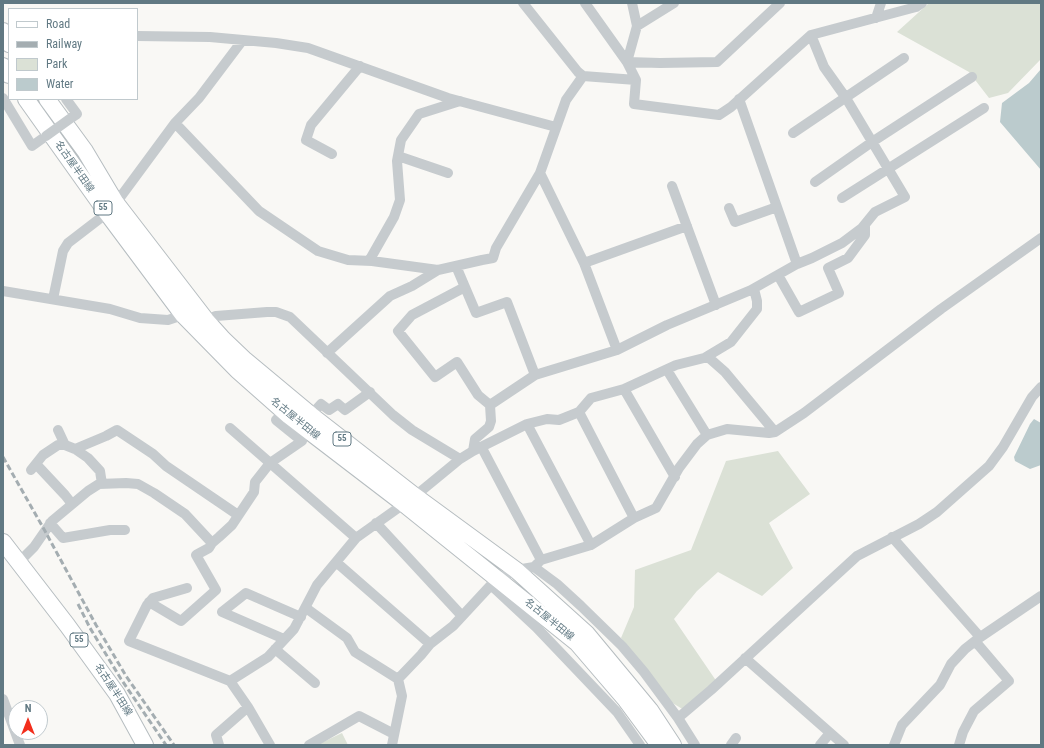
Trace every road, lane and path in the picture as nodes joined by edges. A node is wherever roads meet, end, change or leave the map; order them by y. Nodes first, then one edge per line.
1 (523, 3) edge
2 (585, 3) edge
3 (632, 3) edge
4 (674, 3) edge
5 (780, 3) edge
6 (881, 3) edge
7 (922, 3) edge
8 (876, 18) junction
9 (637, 26) junction
10 (3, 31) edge
11 (811, 35) junction
12 (138, 36) edge
13 (242, 41) junction
14 (8, 42) edge
15 (904, 58) dead end
16 (628, 62) junction
17 (360, 66) junction
18 (583, 76) junction
19 (972, 77) dead end
20 (636, 80) junction
21 (3, 98) edge
22 (846, 98) junction
23 (739, 99) junction
24 (27, 100) edge
25 (48, 100) edge
26 (67, 100) edge
27 (460, 101) junction
28 (984, 108) dead end
29 (174, 123) junction
30 (556, 127) junction
31 (793, 133) dead end
32 (872, 142) junction
33 (332, 154) dead end
34 (398, 156) junction
35 (889, 169) junction
36 (448, 173) dead end
37 (540, 173) junction
38 (815, 182) dead end
39 (672, 186) dead end
40 (842, 198) dead end
41 (777, 207) junction
42 (112, 208) junction
43 (729, 208) dead end
44 (865, 225) junction
45 (687, 226) junction
46 (1041, 238) edge
47 (369, 260) junction
48 (584, 263) junction
49 (797, 264) junction
50 (456, 266) junction
51 (438, 270) junction
52 (778, 275) junction
53 (465, 287) junction
54 (754, 289) junction
55 (3, 291) edge
56 (53, 298) junction
57 (716, 305) junction
58 (183, 315) junction
59 (206, 320) junction
60 (617, 350) junction
61 (327, 353) junction
62 (706, 357) junction
63 (667, 370) junction
64 (535, 374) junction
65 (1041, 387) edge
66 (624, 389) junction
67 (370, 392) junction
68 (490, 405) junction
69 (284, 411) junction
70 (579, 412) junction
71 (311, 415) junction
72 (527, 424) junction
73 (230, 428) dead end
74 (58, 430) dead end
75 (775, 432) junction
76 (707, 435) junction
77 (65, 445) junction
78 (75, 449) junction
79 (477, 449) junction
80 (460, 459) junction
81 (270, 463) junction
82 (674, 477) junction
83 (102, 484) junction
84 (409, 500) junction
85 (72, 504) junction
86 (238, 515) junction
87 (634, 518) junction
88 (50, 523) junction
89 (376, 523) junction
90 (125, 530) dead end
91 (892, 537) junction
92 (356, 538) junction
93 (3, 542) edge
94 (212, 543) junction
95 (591, 545) junction
96 (19, 562) junction
97 (336, 562) junction
98 (537, 563) junction
99 (516, 570) junction
100 (494, 582) junction
101 (186, 588) dead end
102 (1041, 596) edge
103 (149, 602) junction
104 (303, 612) junction
105 (462, 616) junction
106 (977, 639) junction
107 (284, 640) junction
108 (430, 644) junction
109 (275, 649) junction
110 (745, 658) junction
111 (398, 679) junction
112 (230, 680) junction
113 (315, 683) dead end
114 (4, 705) edge
115 (248, 707) junction
116 (678, 718) junction
117 (830, 733) junction
118 (394, 734) junction
119 (20, 745) edge
120 (145, 745) edge
121 (219, 745) edge
122 (270, 745) edge
123 (310, 745) edge
124 (392, 745) edge
125 (640, 745) edge
126 (659, 745) edge
127 (673, 745) edge
128 (695, 745) edge
129 (820, 745) edge
130 (844, 745) edge
131 (894, 745) edge
132 (959, 745) edge

1 - 18 street
2 - 16 street
3 - 9 street
4 - 9 street
5 - 16 street
6 - 8 street
7 - 8 street
8 - 11 street
9 - 16 street
10 - 14 main road
11 - 22 street
11 - 23 street
12 - 13 street
13 - 17 street
13 - 29 street
15 - 22 street
16 - 20 street
17 - 27 street
17 - 33 street
18 - 20 street
18 - 30 street
19 - 32 street
20 - 23 street
21 - 26 street, bridge
22 - 31 street
22 - 32 street
23 - 41 street
24 - 42 main road, 名古屋半田線 / 55
25 - 42 main road, 名古屋半田線 / 55
27 - 30 street
27 - 34 street
28 - 35 street
29 - 42 street
29 - 47 street
30 - 37 street
32 - 35 street
32 - 38 street
34 - 36 street
34 - 47 street
35 - 40 street
35 - 44 street
37 - 48 street
37 - 50 street
39 - 45 street
41 - 43 street
41 - 49 street
42 - 56 street
42 - 58 main road, 名古屋半田線 / 55
42 - 59 main road, 名古屋半田線 / 55
44 - 49 street
44 - 52 street
45 - 48 street
45 - 57 street
46 - 75 street
47 - 51 street
48 - 60 street
49 - 52 street
50 - 51 street
50 - 53 street
51 - 61 street
52 - 54 street
53 - 64 street
53 - 68 street
54 - 57 street
54 - 62 street
55 - 56 street
56 - 58 street
57 - 60 street
58 - 69 main road, 名古屋半田線 / 55
59 - 61 street
59 - 71 main road, 名古屋半田線 / 55
60 - 64 street
61 - 67 street
62 - 63 street
62 - 75 street
63 - 66 street
63 - 76 street
64 - 68 street
65 - 91 street
66 - 70 street
66 - 82 street
67 - 71 street
67 - 80 street
68 - 79 street
69 - 81 street
69 - 84 main road, 名古屋半田線 / 55
70 - 72 street
70 - 87 street
71 - 84 main road, 名古屋半田線 / 55
72 - 79 street
72 - 95 street
73 - 81 street
74 - 77 street
75 - 76 street
76 - 82 street
77 - 78 street
77 - 85 street
78 - 83 street
78 - 86 street
79 - 80 street
79 - 98 street
80 - 84 street
81 - 86 street
81 - 92 street
82 - 87 street
83 - 85 street
83 - 94 street
84 - 89 street
84 - 99 main road, 名古屋半田線 / 55
84 - 100 main road, 名古屋半田線 / 55
85 - 88 street
86 - 94 street
87 - 95 street
88 - 90 street
88 - 96 street
89 - 92 street
89 - 105 street
91 - 106 street
91 - 110 street
92 - 97 street
93 - 96 main road, 名古屋半田線 / 55
94 - 103 street
95 - 98 street
96 - 120 main road, 名古屋半田線 / 55
97 - 104 street
97 - 108 street
98 - 99 street
98 - 116 street
99 - 100 street
99 - 127 main road, 名古屋半田線 / 55
100 - 105 street
100 - 125 street
100 - 126 main road, 名古屋半田線 / 55
101 - 103 street
102 - 106 street
103 - 112 street
104 - 107 street
104 - 107 street
104 - 111 street
105 - 108 street
106 - 131 street
106 - 132 street
107 - 109 street
108 - 111 street
109 - 112 street
109 - 113 street
110 - 116 street
110 - 117 street
111 - 118 street
112 - 115 street
114 - 119 street
115 - 121 street
115 - 122 street
116 - 128 street
117 - 129 street
117 - 130 street
118 - 123 street
118 - 124 street

